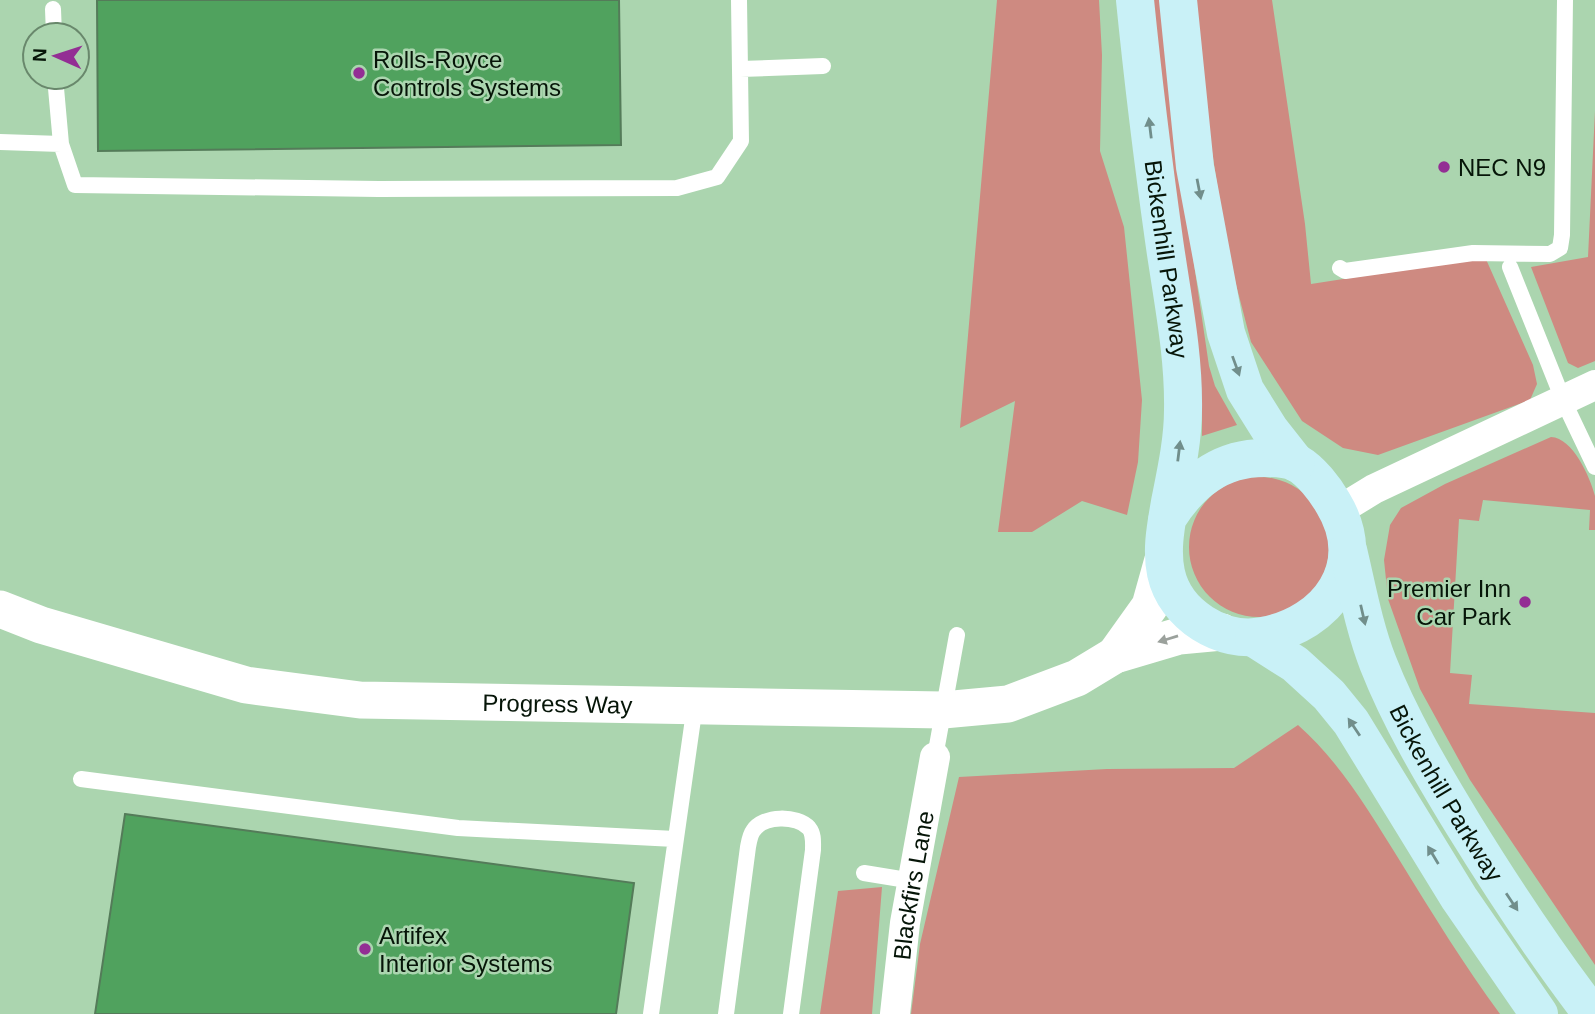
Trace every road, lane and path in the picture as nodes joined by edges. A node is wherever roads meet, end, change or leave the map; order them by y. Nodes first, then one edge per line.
1 (739, 0) edge
2 (1135, 0) edge
3 (1178, 0) edge
4 (1565, 0) edge
5 (53, 9) dead end
6 (53, 21) edge
7 (823, 66) dead end
8 (740, 69) junction
9 (56, 91) edge
10 (0, 142) edge
11 (61, 144) junction
12 (1510, 267) dead end
13 (1340, 268) dead end
14 (1595, 385) edge
15 (1564, 402) junction
16 (1296, 463) junction
17 (1595, 467) edge
18 (1338, 511) junction
19 (1167, 519) junction
20 (1348, 548) junction
21 (1164, 556) junction
22 (0, 609) edge
23 (957, 635) dead end
24 (1238, 635) junction
25 (1115, 655) junction
26 (695, 705) junction
27 (943, 710) junction
28 (935, 757) joint
29 (81, 779) dead end
30 (676, 839) junction
31 (864, 873) dead end
32 (914, 881) junction
33 (652, 1014) edge
34 (726, 1014) edge
35 (791, 1014) edge
36 (894, 1014) edge
37 (1539, 1014) edge
38 (1592, 1014) edge

1 - 8 lane
19 -> 2 main road, Bickenhill Parkway
3 -> 16 main road, Bickenhill Parkway
4 - 13 lane
5 - 6 lane
7 - 8 lane
8 - 11 lane
9 - 11 lane
10 - 11 lane
12 - 15 lane
14 - 15 street
15 - 17 lane
15 - 18 street
16 - 18 main road
16 - 19 main road
18 - 20 main road
19 - 21 main road
20 - 24 main road
20 -> 38 main road, Bickenhill Parkway
21 - 24 main road
21 - 25 street, Progress Way
22 - 26 street, Progress Way
23 - 27 lane
24 -> 25 street, Progress Way
37 -> 24 main road, Bickenhill Parkway
25 - 27 street, Progress Way
26 - 27 street, Progress Way
26 - 30 lane
27 - 28 lane
28 - 32 street, Blackfirs Lane
29 - 30 lane
30 - 33 lane
31 - 32 lane
32 - 36 street, Blackfirs Lane
34 - 35 lane

